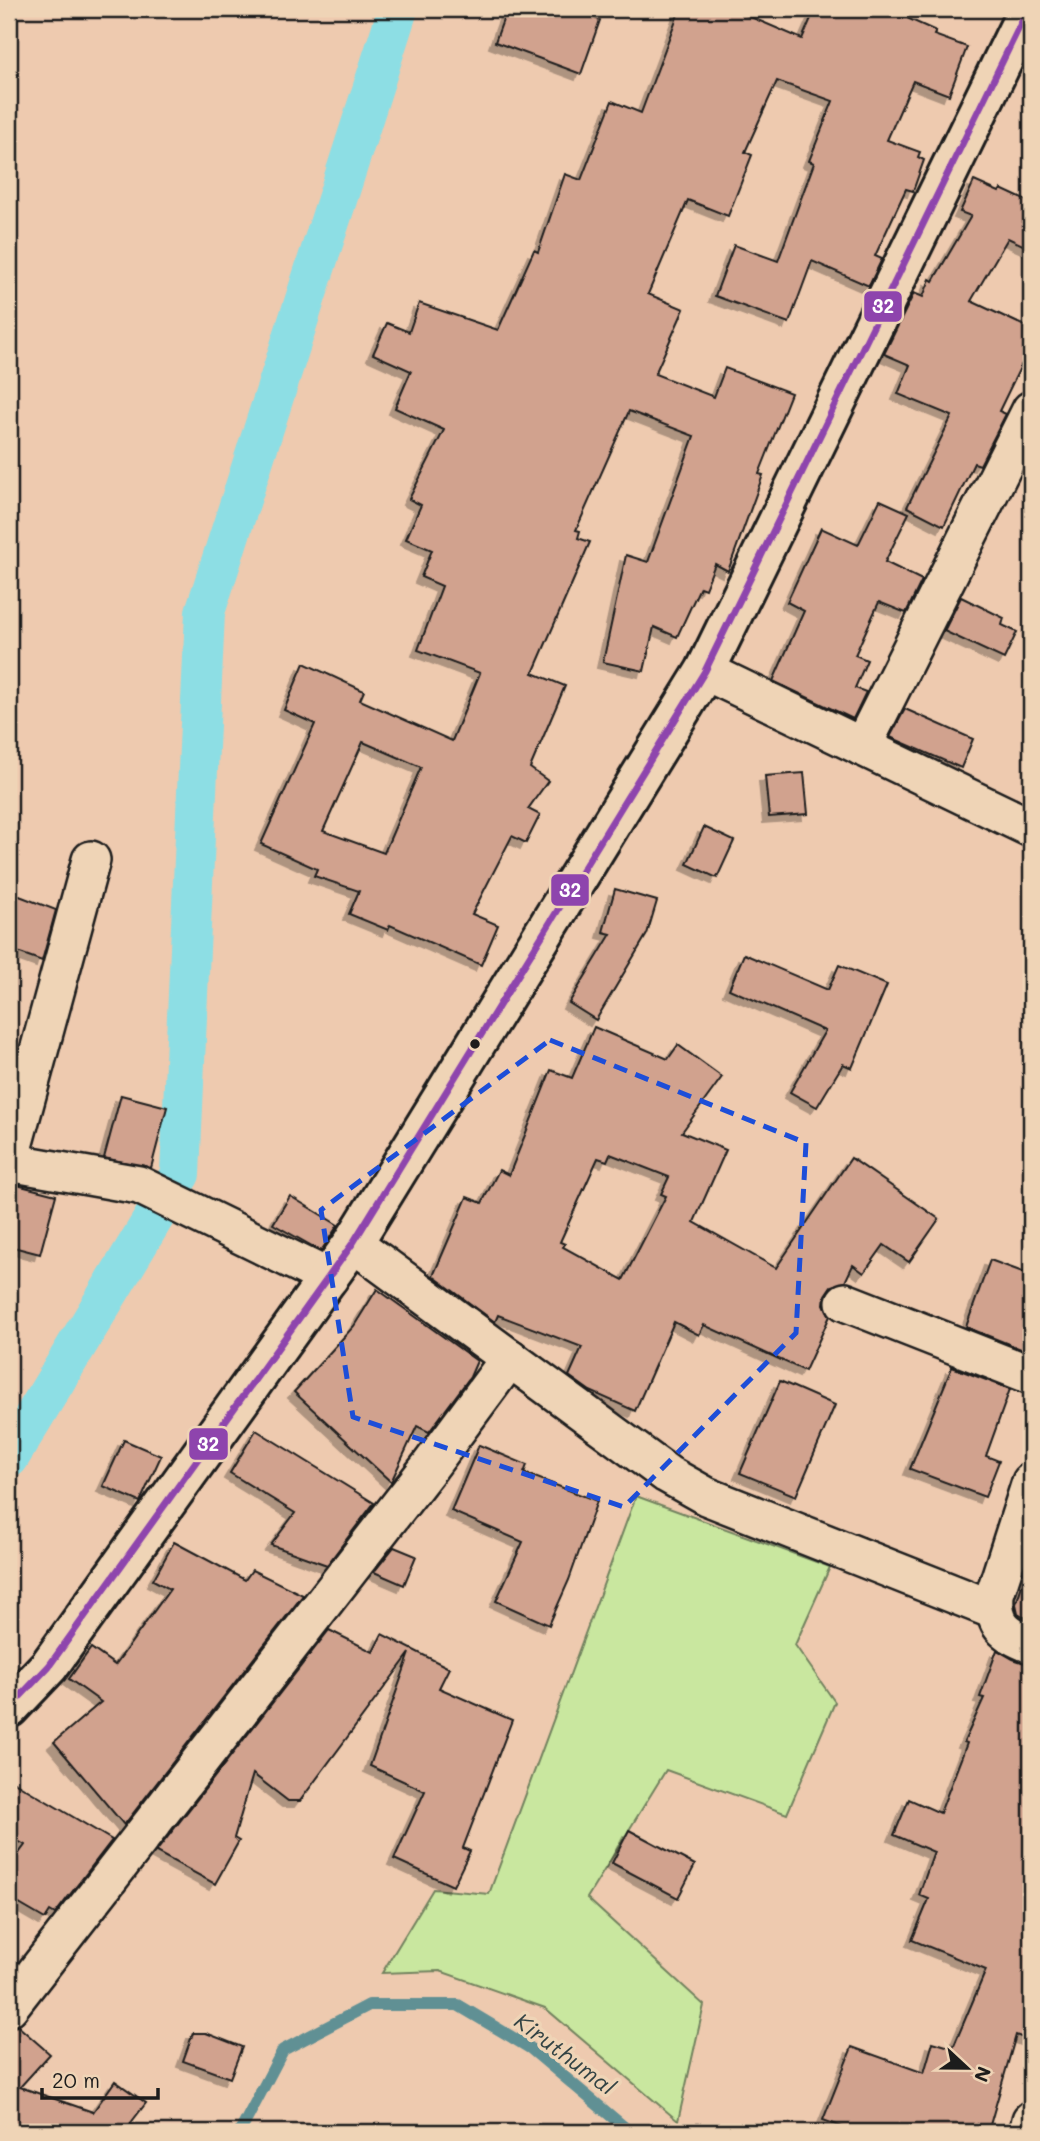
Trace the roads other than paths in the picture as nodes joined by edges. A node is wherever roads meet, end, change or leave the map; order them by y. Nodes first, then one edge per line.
1 (1028, 9) edge
2 (1031, 410) edge
3 (705, 671) junction
4 (862, 747) junction
5 (1031, 828) edge
6 (91, 860) dead end
7 (9, 1162) edge
8 (353, 1242) junction
9 (329, 1278) junction
10 (845, 1302) dead end
11 (510, 1358) junction
12 (1031, 1375) edge
13 (1031, 1482) edge
14 (994, 1610) junction
15 (1031, 1644) edge
16 (9, 1708) edge
17 (9, 2007) edge
18 (1031, 2120) edge
19 (1028, 2132) edge

1 - 3 main road
2 - 4 street
3 - 4 street
3 - 8 main road
4 - 5 street
6 - 7 street
7 - 9 street
8 - 9 main road
8 - 11 street
9 - 16 main road
10 - 12 street
11 - 14 street
11 - 17 street
13 - 14 street
14 - 15 street
18 - 19 street

